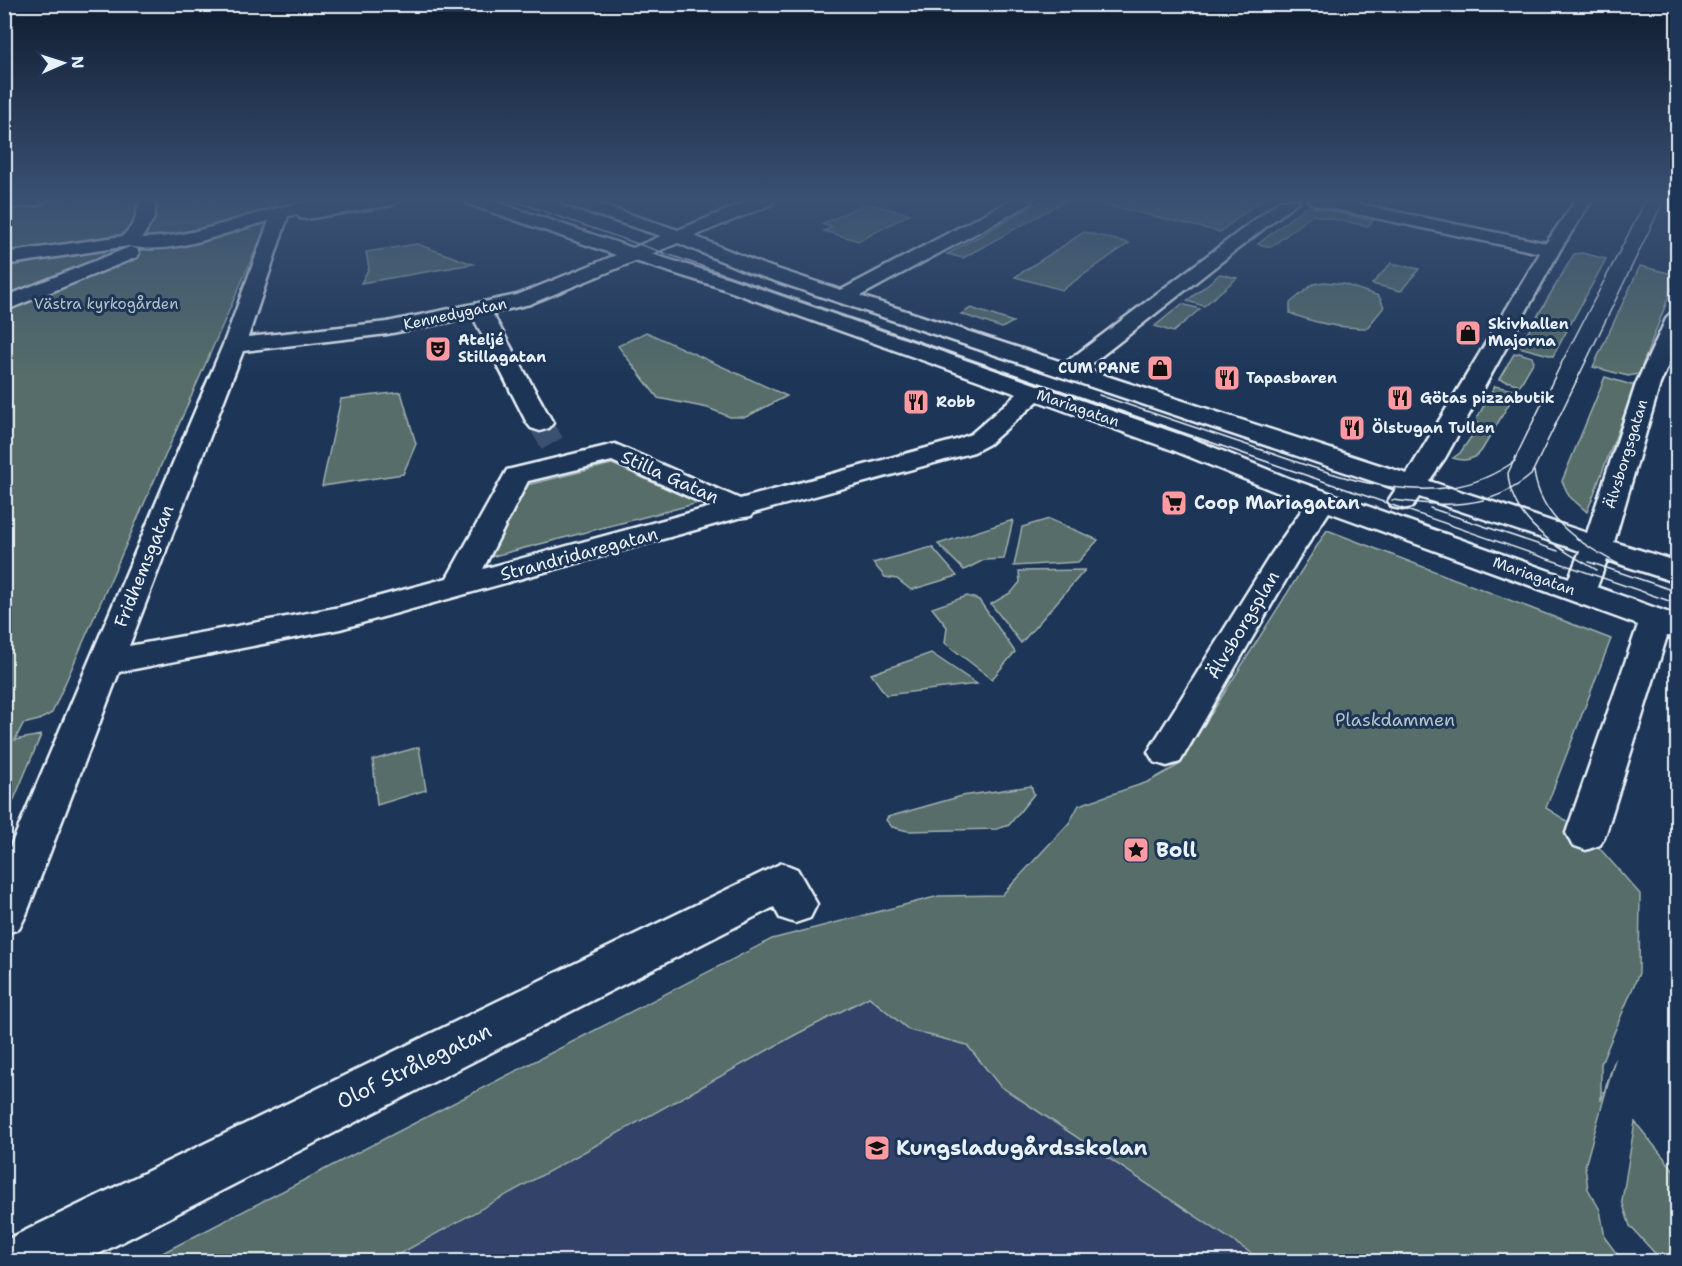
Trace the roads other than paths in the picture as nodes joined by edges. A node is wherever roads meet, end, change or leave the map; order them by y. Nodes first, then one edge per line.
1 (99, 259) edge
2 (261, 259) edge
3 (624, 259) edge
4 (647, 259) edge
5 (734, 259) edge
6 (913, 259) edge
7 (1216, 259) edge
8 (1546, 259) edge
9 (844, 296) junction
10 (4, 305) edge
11 (481, 311) junction
12 (1677, 317) edge
13 (234, 345) junction
14 (1070, 370) junction
15 (1033, 393) junction
16 (540, 423) tunnel mouth
17 (1414, 484) junction
18 (1323, 500) junction
19 (741, 510) junction
20 (1387, 522) junction
21 (1598, 544) junction
22 (1677, 573) edge
23 (458, 586) junction
24 (1579, 592) junction
25 (1667, 624) edge
26 (104, 663) junction
27 (1167, 752) dead end
28 (1586, 833) dead end
29 (795, 904) dead end
30 (4, 915) edge
31 (23, 1262) edge

1 - 10 street
2 - 13 street, Fridhemsgatan
3 - 11 street, Kennedygatan
4 - 15 street, Mariagatan
5 - 9 street, Mariagatan
6 - 9 street
7 - 14 street
8 - 17 street
9 - 14 street, Mariagatan
11 - 13 street, Kennedygatan
11 - 16 street
12 - 21 street, Älvsborgsgatan
13 - 26 street, Fridhemsgatan
14 - 17 street, Mariagatan
15 - 18 street, Mariagatan
15 - 19 street, Strandridaregatan
17 - 20 street
17 - 21 street, Mariagatan
18 - 20 street, Mariagatan
18 - 27 street, Älvsborgsplan
19 - 23 street, Strandridaregatan
19 - 23 street, Stilla Gatan
20 - 24 street, Mariagatan
21 - 22 street, Mariagatan
21 - 24 street, Älvsborgsgatan
23 - 26 street, Strandridaregatan
24 - 25 street, Mariagatan
25 - 28 street
26 - 30 street, Fridhemsgatan
29 - 31 street, Olof Strålegatan

